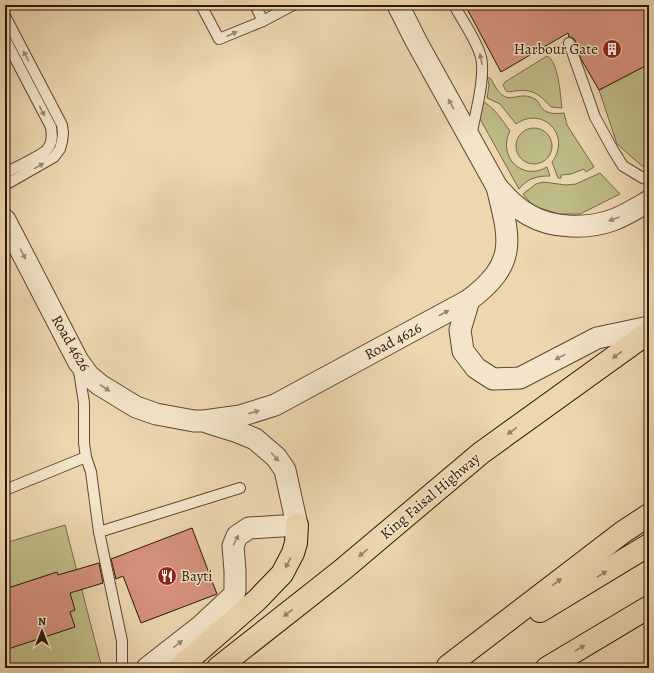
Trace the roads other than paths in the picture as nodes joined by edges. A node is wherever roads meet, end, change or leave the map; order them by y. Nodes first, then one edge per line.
1 (202, 5) edge
2 (255, 5) edge
3 (293, 5) edge
4 (398, 5) edge
5 (454, 5) edge
6 (5, 16) edge
7 (262, 21) junction
8 (5, 39) edge
9 (569, 43) dead end
10 (471, 138) junction
11 (5, 173) edge
12 (649, 180) edge
13 (5, 185) edge
14 (497, 187) junction
15 (649, 201) edge
16 (5, 220) edge
17 (469, 300) junction
18 (649, 327) edge
19 (649, 332) edge
20 (78, 361) junction
21 (204, 421) junction
22 (86, 457) junction
23 (240, 488) dead end
24 (5, 490) edge
25 (649, 516) edge
26 (297, 525) junction
27 (99, 532) junction
28 (649, 545) edge
29 (649, 607) edge
30 (446, 667) edge
31 (122, 668) edge
32 (147, 668) edge
33 (179, 668) edge
34 (218, 668) edge
35 (547, 668) edge

1 -> 7 lane
2 - 7 lane
3 - 7 lane
10 -> 4 street, Road 4626
10 -> 5 lane
13 -> 6 lane
8 -> 11 lane
9 - 12 lane
10 - 14 street, Road 4626
15 -> 14 street, Road 4626
14 - 17 street, Road 4626
16 -> 20 street, Road 4626
18 -> 17 street
21 -> 17 street, Road 4626
19 -> 34 highway, King Faisal Highway
20 -> 21 street, Road 4626
20 - 22 lane
21 -> 26 street, Road 4626
22 - 24 lane
22 - 27 lane
23 - 27 lane
30 -> 25 highway
32 -> 26 street
26 -> 33 highway
27 - 31 lane
30 -> 28 highway
35 -> 29 highway

